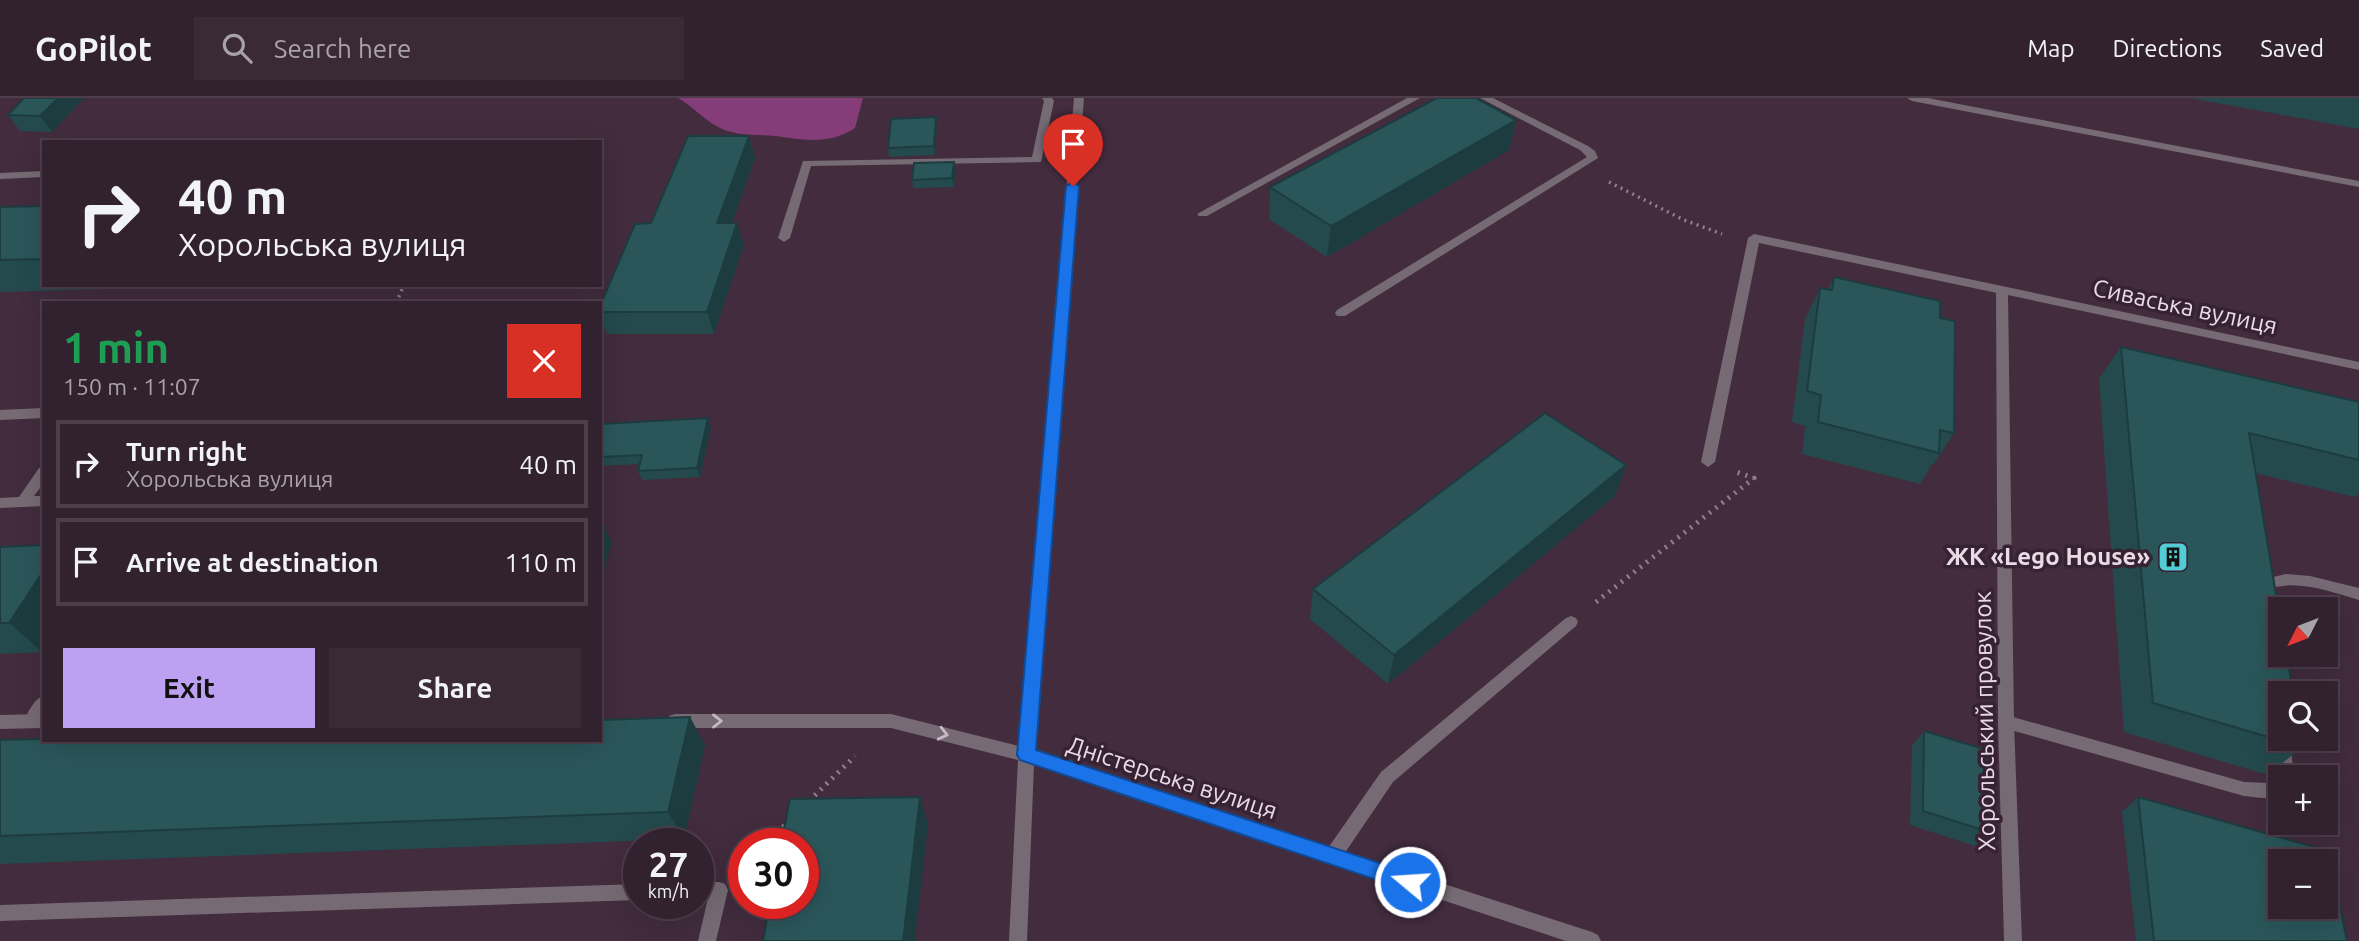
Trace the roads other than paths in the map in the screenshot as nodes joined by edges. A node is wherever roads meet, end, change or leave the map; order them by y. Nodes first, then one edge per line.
1 (1047, 98) edge
2 (1079, 98) edge
3 (1415, 98) edge
4 (1485, 98) edge
5 (1912, 98) edge
6 (42, 174) edge
7 (0, 176) edge
8 (2359, 184) edge
9 (1203, 214) dead end
10 (784, 238) dead end
11 (2002, 290) junction
12 (1341, 313) dead end
13 (2359, 366) edge
14 (42, 413) edge
15 (0, 415) edge
16 (1708, 462) road end
17 (42, 475) edge
18 (42, 501) edge
19 (23, 502) junction
20 (0, 503) edge
21 (2359, 594) edge
22 (2259, 602) edge
23 (1571, 622) road end
24 (38, 721) edge
25 (656, 721) edge
26 (0, 722) edge
27 (2006, 722) junction
28 (1026, 755) junction
29 (2268, 791) edge
30 (1332, 857) junction
31 (714, 890) edge
32 (623, 893) edge
33 (714, 911) edge
34 (0, 913) edge
35 (712, 919) edge
36 (707, 941) edge
37 (1018, 941) edge
38 (1592, 941) edge
39 (2013, 941) edge

1 - 10 street
2 - 28 street
3 - 9 street
4 - 12 street
5 - 8 street
6 - 7 street
11 - 13 street, Сиваська вулиця
11 - 16 street, Сиваська вулиця
11 - 27 street, Хорольський провулок
14 - 15 street
17 - 19 street
18 - 19 street
19 - 20 street
21 - 22 street
23 - 30 street
24 - 26 street
25 -> 28 street, Дністерська вулиця
27 - 29 street
27 - 39 street, Хорольський провулок
28 - 30 street, Дністерська вулиця
28 - 37 street
30 - 38 street, Дністерська вулиця
31 - 33 street
32 - 34 street
35 - 36 street

